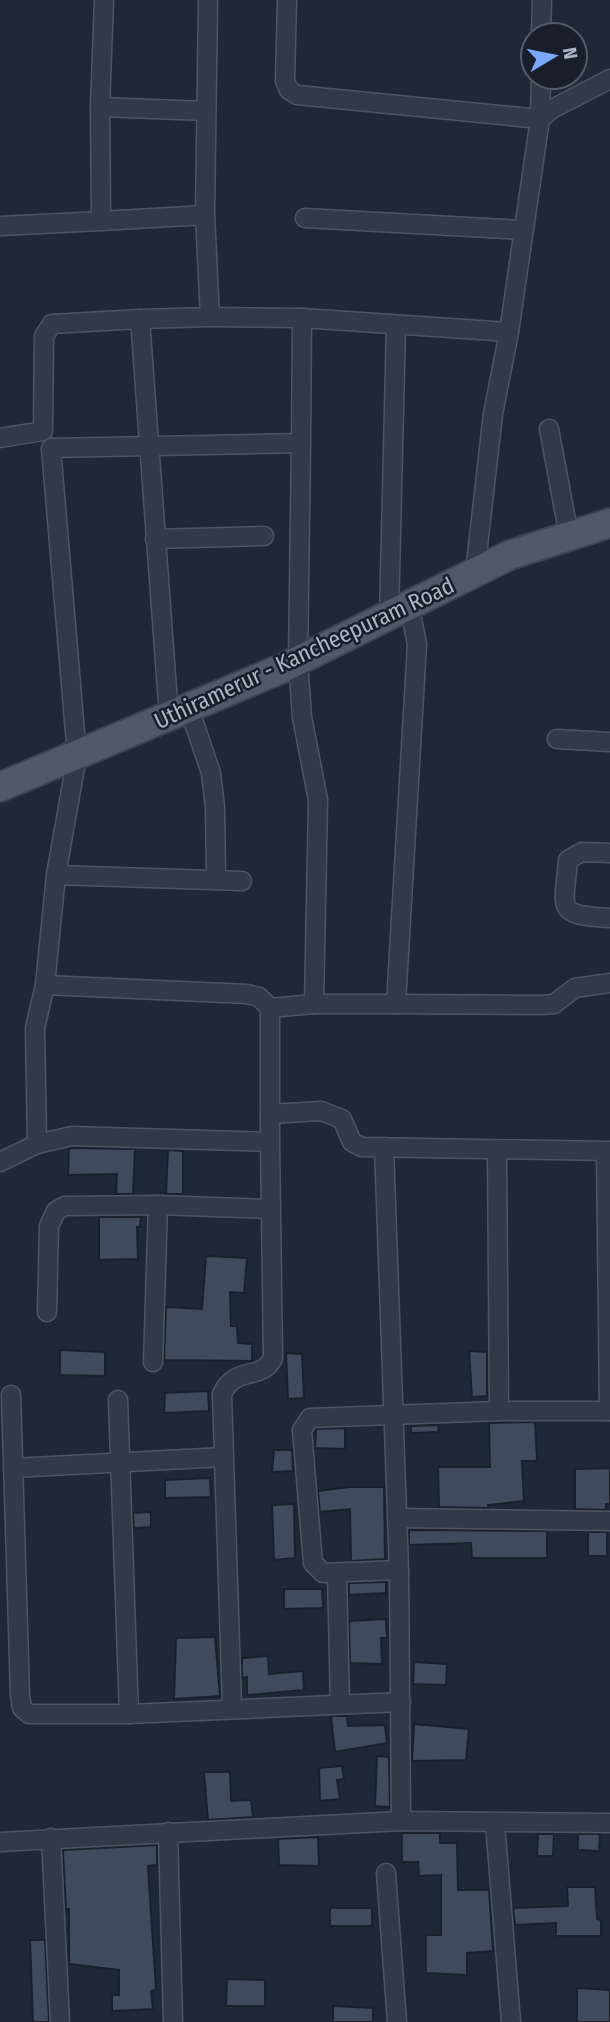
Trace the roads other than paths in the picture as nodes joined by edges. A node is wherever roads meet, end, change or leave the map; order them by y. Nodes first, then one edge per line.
1 (104, 0) edge
2 (208, 0) edge
3 (287, 0) edge
4 (542, 0) edge
5 (541, 21) edge
6 (610, 79) edge
7 (541, 91) edge
8 (100, 107) junction
9 (206, 111) junction
10 (540, 119) junction
11 (205, 215) junction
12 (304, 218) dead end
13 (101, 221) junction
14 (0, 226) edge
15 (522, 230) junction
16 (210, 317) junction
17 (302, 318) junction
18 (141, 319) junction
19 (396, 326) junction
20 (509, 332) junction
21 (549, 429) dead end
22 (43, 431) junction
23 (4, 438) edge
24 (301, 443) junction
25 (148, 444) junction
26 (51, 447) junction
27 (610, 523) edge
28 (264, 536) dead end
29 (569, 536) junction
30 (155, 539) junction
31 (475, 572) junction
32 (399, 610) junction
33 (298, 661) junction
34 (179, 713) junction
35 (557, 739) dead end
36 (610, 743) edge
37 (65, 760) junction
38 (4, 785) edge
39 (610, 853) edge
40 (55, 875) junction
41 (216, 880) junction
42 (242, 881) dead end
43 (610, 918) edge
44 (610, 983) edge
45 (45, 985) junction
46 (314, 1004) junction
47 (396, 1004) junction
48 (270, 1008) junction
49 (270, 1114) junction
50 (270, 1142) junction
51 (37, 1144) junction
52 (384, 1147) junction
53 (496, 1151) junction
54 (608, 1151) edge
55 (8, 1159) edge
56 (158, 1205) junction
57 (271, 1209) junction
58 (47, 1312) dead end
59 (153, 1362) dead end
60 (11, 1395) dead end
61 (118, 1400) dead end
62 (499, 1411) junction
63 (609, 1411) edge
64 (392, 1416) junction
65 (224, 1457) junction
66 (120, 1462) junction
67 (13, 1468) junction
68 (397, 1518) junction
69 (610, 1521) edge
70 (399, 1570) junction
71 (337, 1573) junction
72 (401, 1702) junction
73 (340, 1704) junction
74 (232, 1708) junction
75 (129, 1714) junction
76 (401, 1821) junction
77 (495, 1823) junction
78 (610, 1823) edge
79 (168, 1832) junction
80 (51, 1838) junction
81 (4, 1842) edge
82 (386, 1873) dead end
83 (60, 2022) edge
84 (173, 2022) edge
85 (397, 2022) edge
86 (511, 2022) edge

1 - 8 street
2 - 9 street
3 - 10 street
4 - 5 street
6 - 10 street
7 - 10 street
8 - 9 street
8 - 13 street
9 - 11 street
10 - 15 street
11 - 13 street
11 - 16 street
12 - 15 street
13 - 14 street
15 - 20 street
16 - 17 street
16 - 18 street
17 - 19 street
17 - 24 street
18 - 22 street
18 - 25 street
19 - 20 street
19 - 32 street
20 - 31 street
21 - 29 street
22 - 23 street
22 - 26 street
24 - 25 street
24 - 33 street
25 - 26 street
25 - 30 street
26 - 37 street
27 - 29 main road, Uthiramerur - Kancheepuram Road
28 - 30 street
29 - 31 main road, Uthiramerur - Kancheepuram Road
30 - 34 street
31 - 32 main road, Uthiramerur - Kancheepuram Road
32 - 33 main road, Uthiramerur - Kancheepuram Road
32 - 47 street
33 - 34 main road, Uthiramerur - Kancheepuram Road
33 - 46 street
34 - 37 main road, Uthiramerur - Kancheepuram Road
34 - 41 street
35 - 36 street
37 - 38 main road, Uthiramerur - Kancheepuram Road
37 - 40 street
39 - 43 street
40 - 41 street
40 - 45 street
41 - 42 street
44 - 47 street
45 - 48 street
45 - 51 street
46 - 47 street
46 - 48 street
48 - 49 street
49 - 50 street
49 - 52 street
50 - 51 street
50 - 57 street
51 - 55 street
52 - 53 street
52 - 64 street
53 - 54 street
53 - 62 street
54 - 63 street
56 - 57 street
56 - 58 street
56 - 59 street
57 - 65 street
60 - 67 street
61 - 66 street
62 - 63 street
62 - 64 street
64 - 68 street
64 - 71 street
65 - 66 street
65 - 74 street
66 - 67 street
66 - 75 street
67 - 75 street
68 - 69 street
68 - 70 street
70 - 71 street
70 - 72 street
71 - 73 street
72 - 73 street
72 - 76 street
73 - 74 street
74 - 75 street
76 - 77 street
76 - 79 street
77 - 78 street
77 - 86 street
79 - 80 street
79 - 84 street
80 - 81 street
80 - 83 street
82 - 85 street

